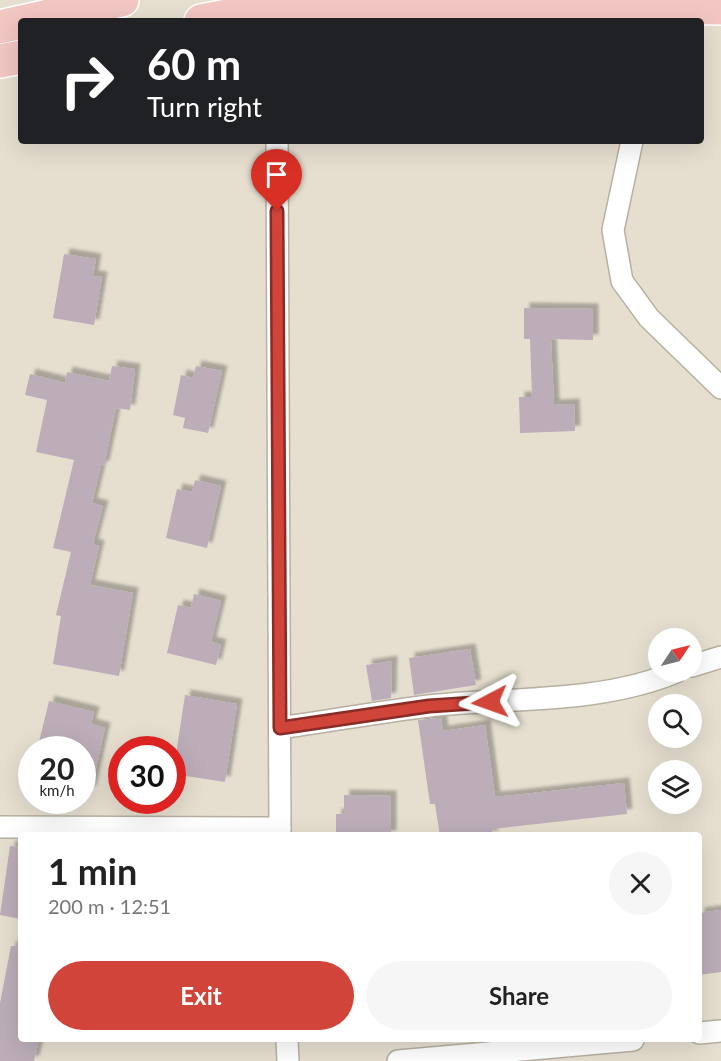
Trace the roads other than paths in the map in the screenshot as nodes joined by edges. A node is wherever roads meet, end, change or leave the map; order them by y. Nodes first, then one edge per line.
1 (122, 0) edge
2 (721, 8) edge
3 (265, 10) edge
4 (637, 14) edge
5 (40, 18) edge
6 (218, 18) edge
7 (18, 23) edge
8 (0, 27) edge
9 (18, 58) edge
10 (0, 61) edge
11 (277, 144) edge
12 (631, 144) edge
13 (721, 388) edge
14 (721, 657) edge
15 (702, 663) edge
16 (653, 682) edge
17 (280, 728) junction
18 (0, 827) edge
19 (280, 832) edge
20 (721, 1031) edge
21 (702, 1034) edge
22 (287, 1042) edge
23 (611, 1042) edge
24 (288, 1061) edge
25 (398, 1061) edge

1 - 5 highway
2 - 4 highway
3 - 4 highway
3 - 6 highway
7 - 8 highway
9 - 10 highway
11 - 17 street
12 - 13 street
14 - 15 street
16 - 17 street
17 - 19 street
18 - 19 street
20 - 21 street
22 - 24 street
23 - 25 street

